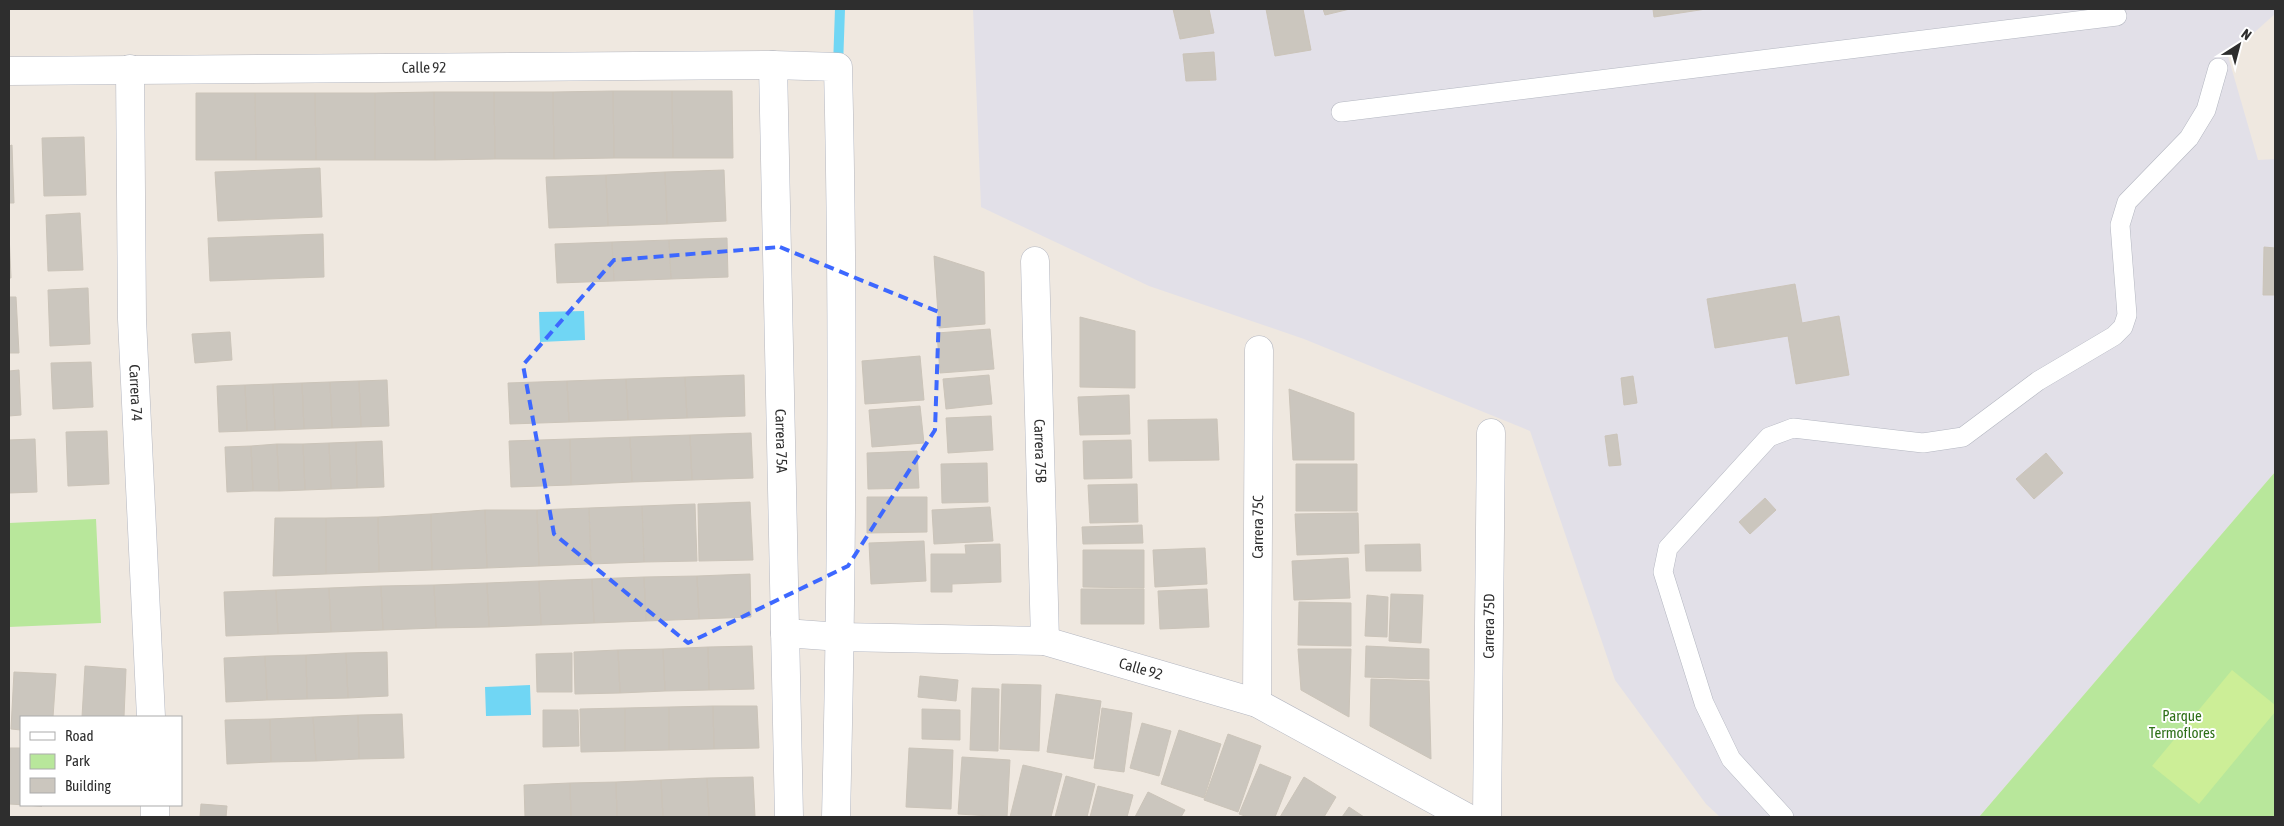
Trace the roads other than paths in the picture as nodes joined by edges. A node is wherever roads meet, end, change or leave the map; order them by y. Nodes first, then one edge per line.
1 (2117, 16) dead end
2 (773, 65) junction
3 (2218, 68) dead end
4 (130, 69) junction
5 (9, 71) edge
6 (1341, 112) dead end
7 (1035, 261) dead end
8 (1259, 350) dead end
9 (1491, 433) dead end
10 (785, 633) junction
11 (840, 638) junction
12 (1045, 641) junction
13 (1257, 703) junction
14 (151, 716) edge
15 (789, 817) edge
16 (836, 817) edge
17 (1466, 817) edge
18 (1488, 817) edge
19 (1784, 817) edge

1 - 6 lane
2 - 4 street, Calle 92
2 - 10 street, Carrera 75A
2 - 11 street, Calle 92
3 - 19 lane
4 - 5 street, Calle 92
4 - 14 street, Carrera 74
7 - 12 street, Carrera 75B
8 - 13 street, Carrera 75C
9 - 18 street, Carrera 75D
10 - 11 street, Calle 92
10 - 15 street, Carrera 75A
11 - 12 street, Calle 92
11 - 16 street
12 - 13 street, Calle 92
13 - 17 street, Calle 92

